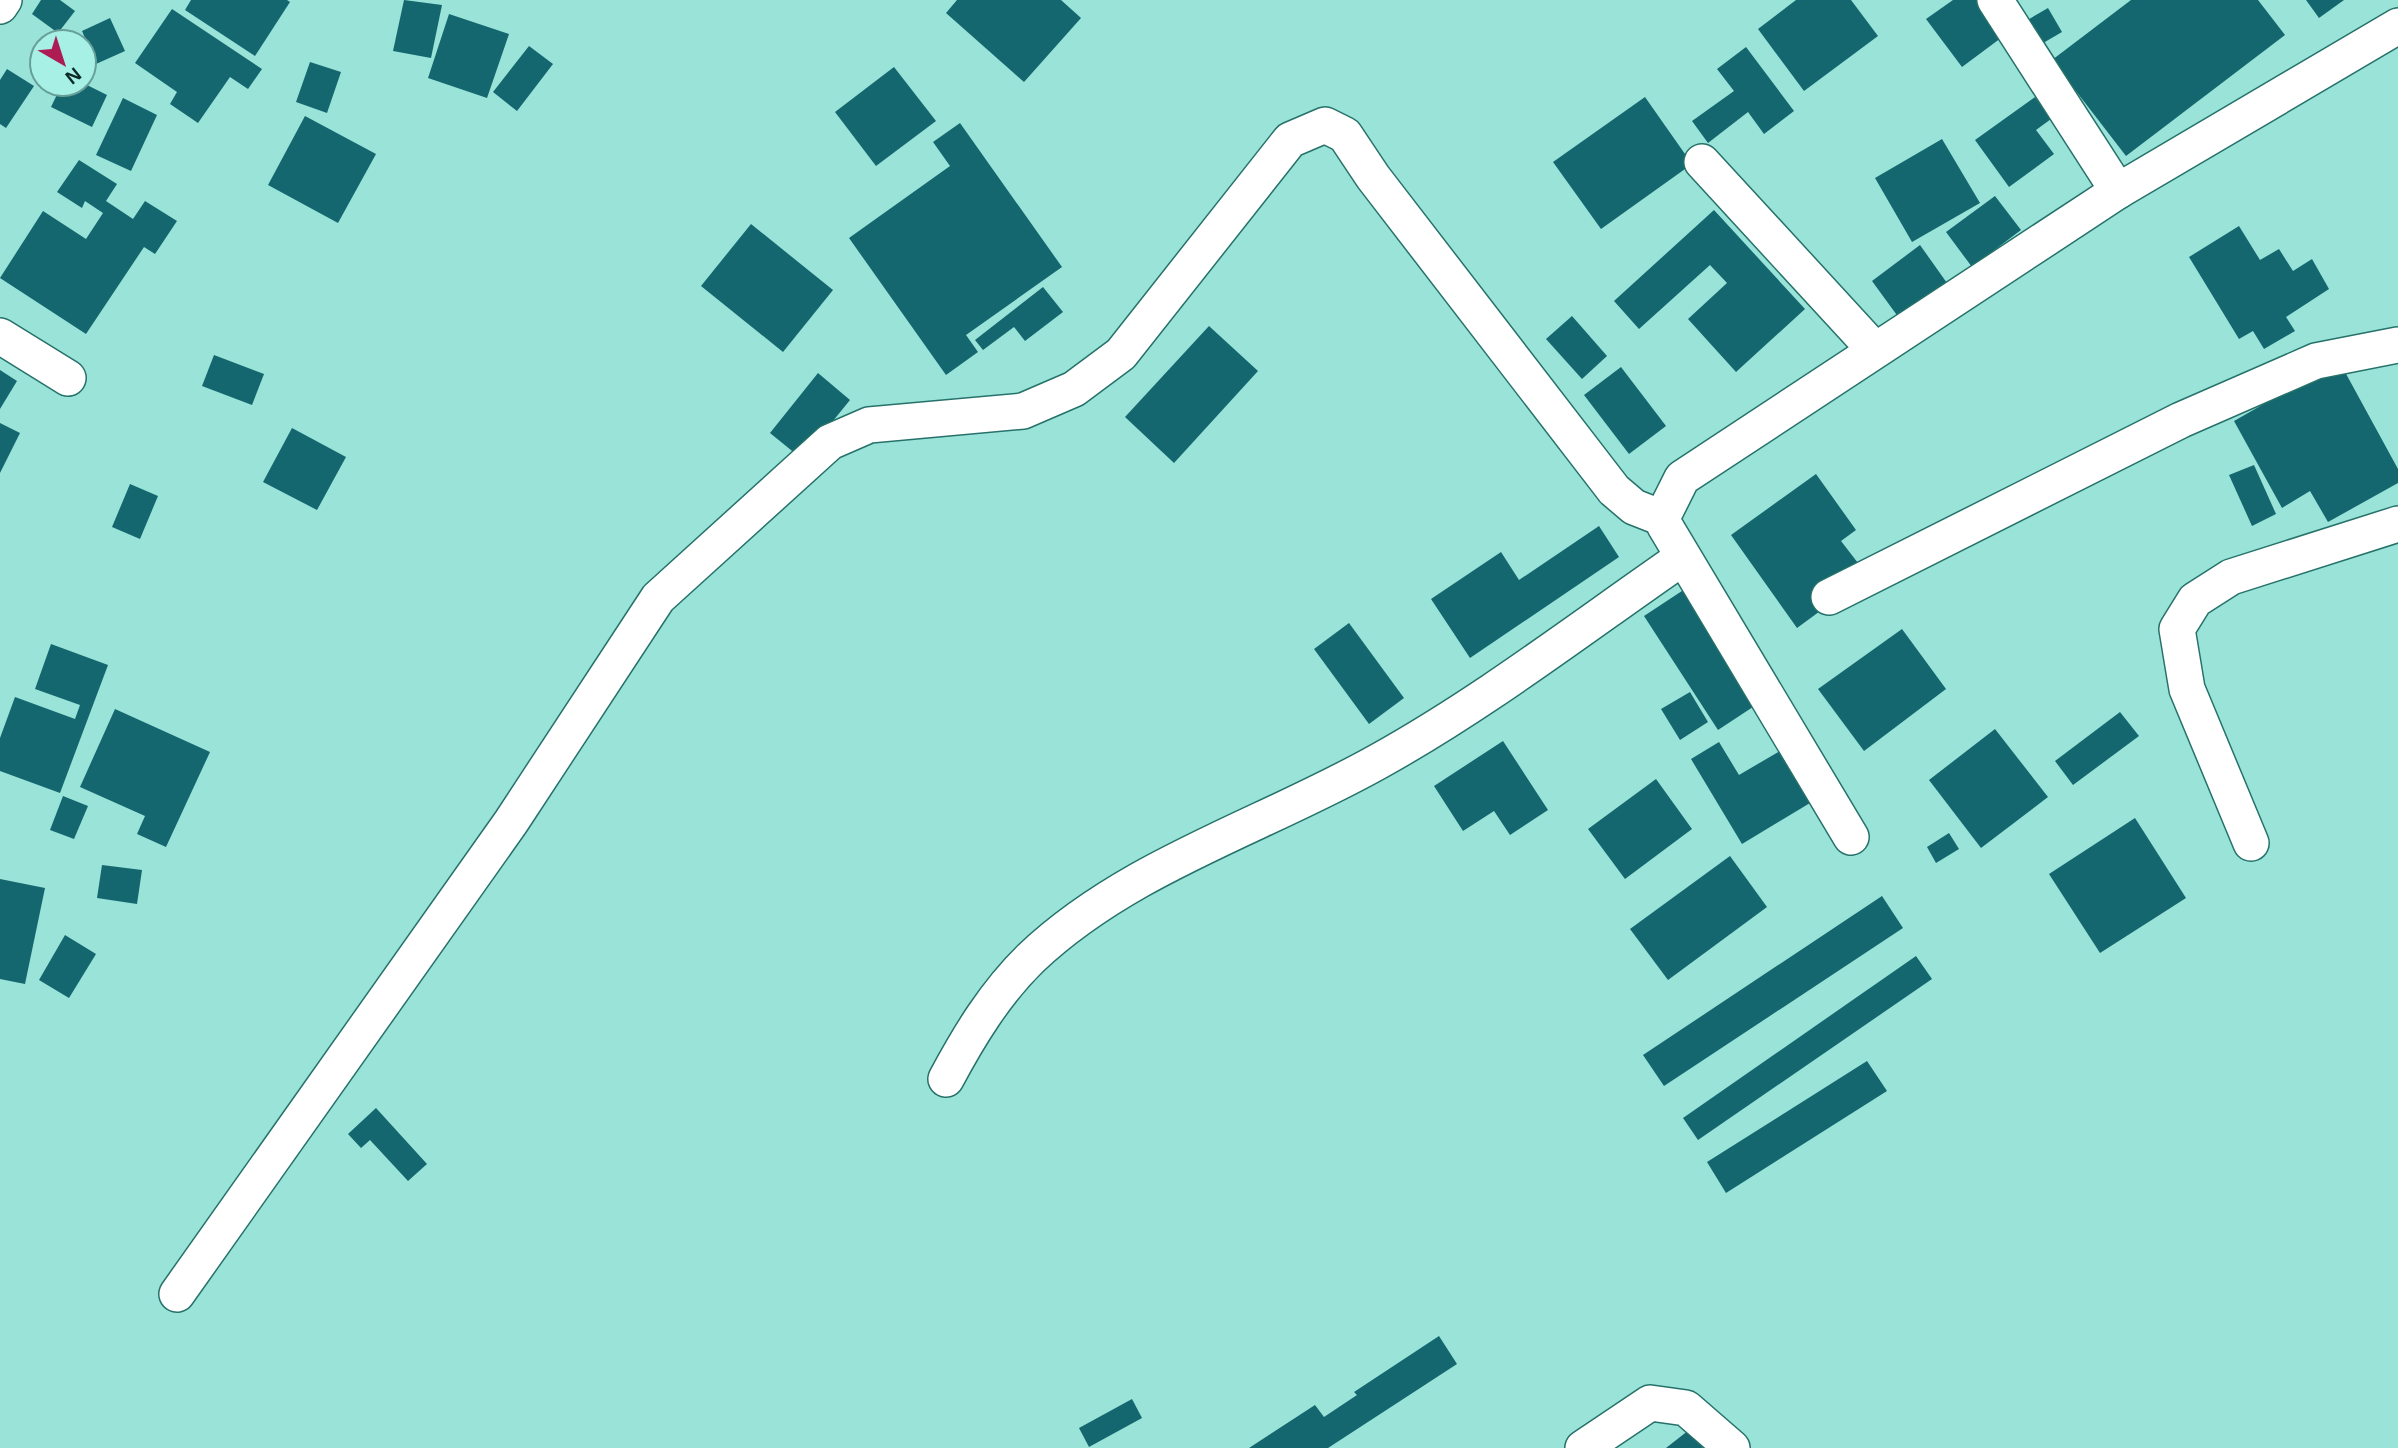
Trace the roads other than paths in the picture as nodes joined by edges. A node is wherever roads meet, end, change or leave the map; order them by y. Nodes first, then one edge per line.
1 (5, 0) edge
2 (1995, 0) edge
3 (0, 6) edge
4 (2398, 26) edge
5 (1702, 162) dead end
6 (2118, 191) junction
7 (0, 336) edge
8 (2398, 345) edge
9 (1874, 349) junction
10 (68, 378) dead end
11 (1662, 518) junction
12 (2398, 524) edge
13 (1682, 558) junction
14 (1829, 597) dead end
15 (1852, 837) dead end
16 (2251, 843) dead end
17 (946, 1079) dead end
18 (177, 1294) dead end
19 (1583, 1448) edge
20 (1732, 1448) edge

1 - 3 street
2 - 6 street
4 - 6 street
5 - 9 street
6 - 9 street
7 - 10 street
8 - 14 street
9 - 11 street
11 - 13 street
11 - 18 street
12 - 16 street
13 - 15 street
13 - 17 street
19 - 20 street

